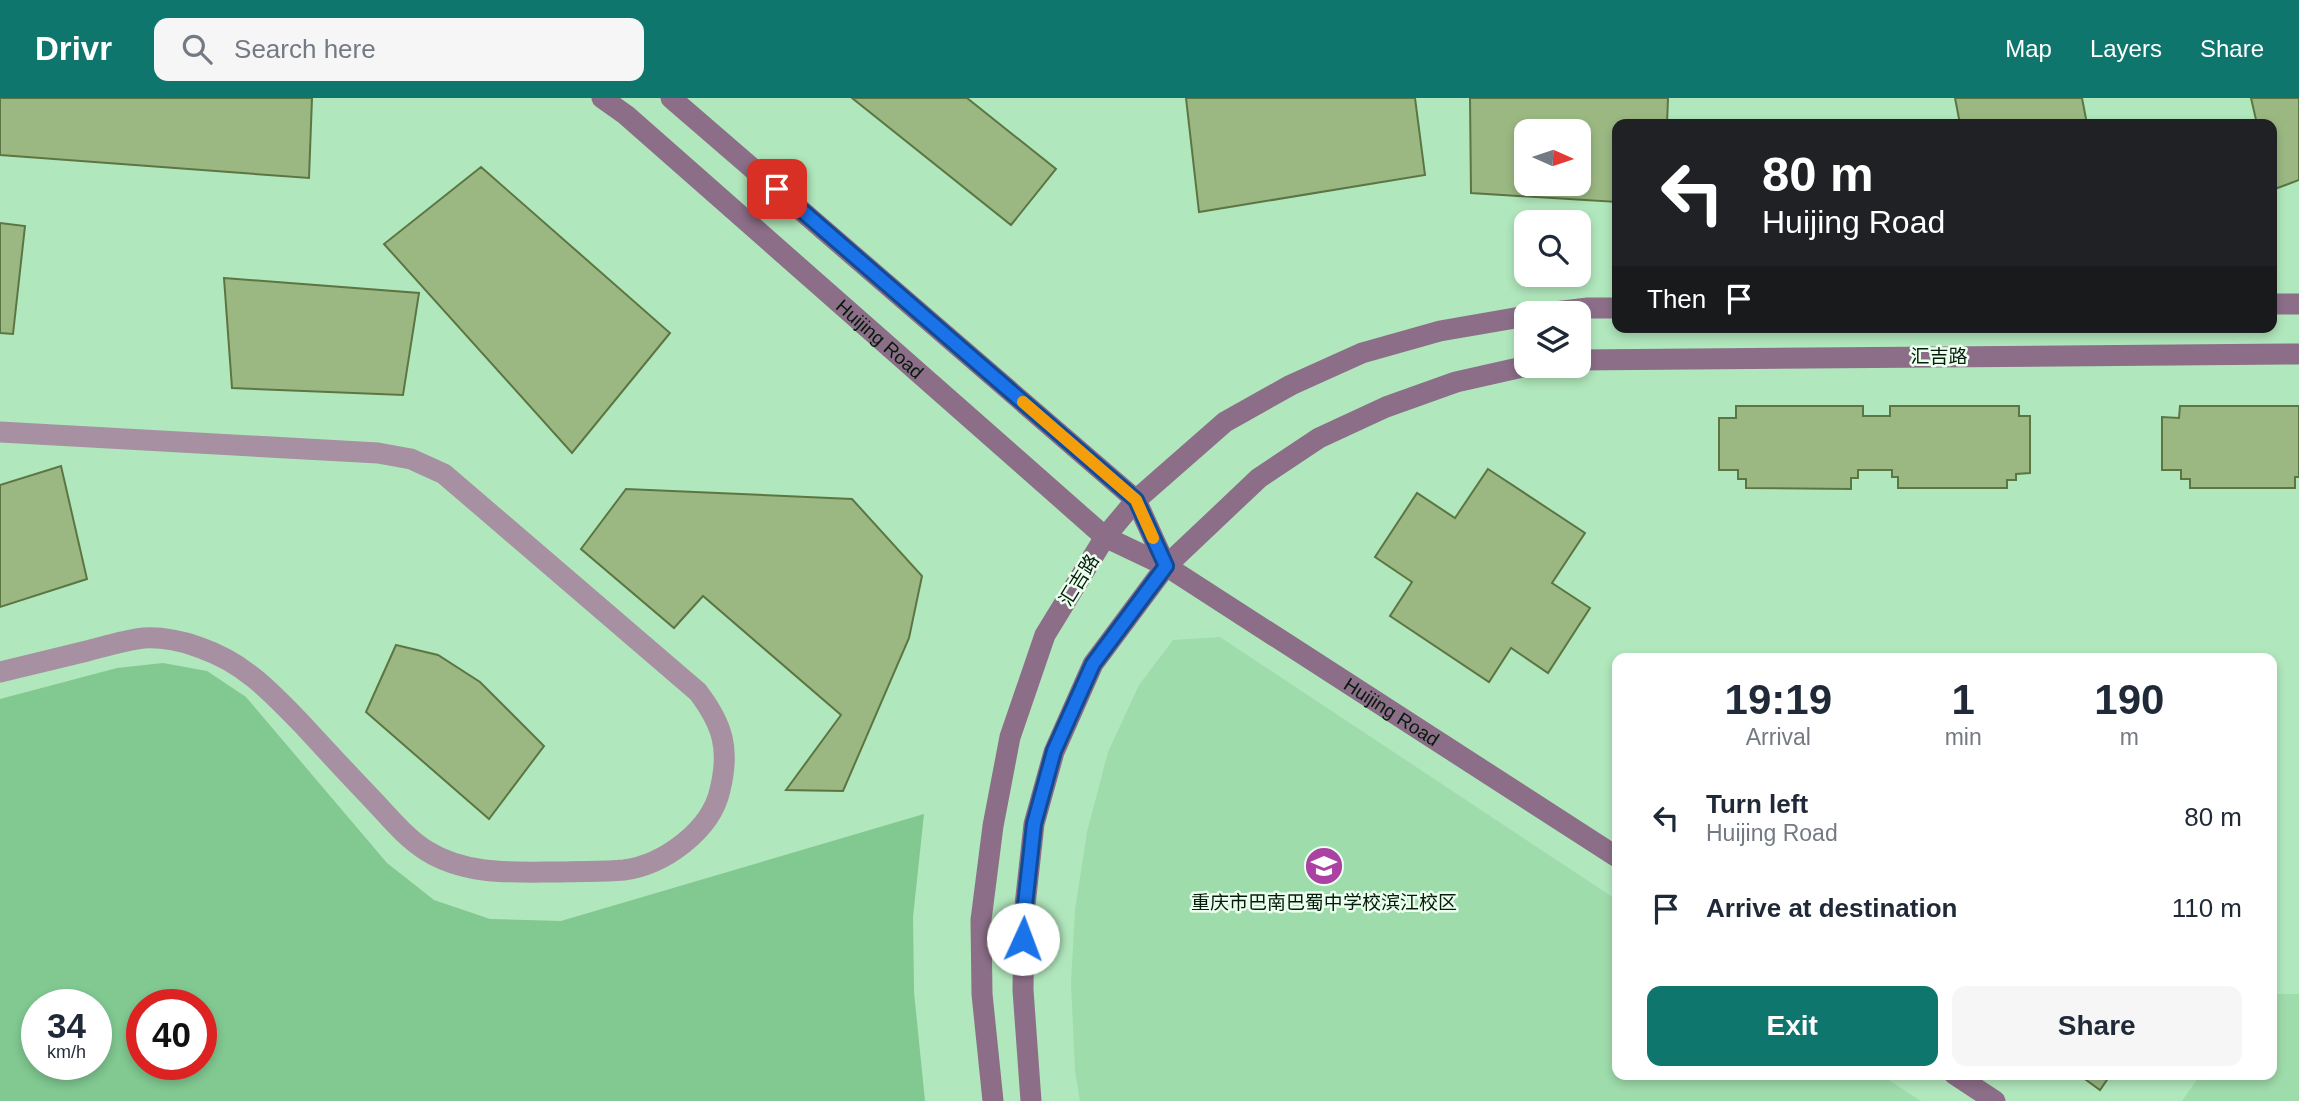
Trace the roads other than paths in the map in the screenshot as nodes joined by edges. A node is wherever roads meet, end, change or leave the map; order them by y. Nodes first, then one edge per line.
1 (602, 98) edge
2 (671, 98) edge
3 (2277, 304) edge
4 (2299, 304) edge
5 (1612, 308) edge
6 (1591, 309) edge
7 (1514, 318) edge
8 (2299, 354) edge
9 (1591, 360) edge
10 (1514, 369) edge
11 (0, 432) edge
12 (1136, 500) junction
13 (1105, 537) junction
14 (1166, 566) junction
15 (0, 672) edge
16 (1612, 854) edge
17 (1963, 1080) edge
18 (993, 1101) edge
19 (1031, 1101) edge
20 (1995, 1101) edge

1 - 13 street, Huijing Road
2 - 12 street
3 - 4 street
5 - 6 street
7 - 12 street, 汇吉路
8 - 9 street, 汇吉路
10 - 14 street
11 - 15 street
12 - 13 street, 汇吉路
12 - 14 street
13 - 14 street, Huijing Road
13 - 18 street, 汇吉路
14 - 16 street, Huijing Road
14 - 19 street
17 - 20 street

